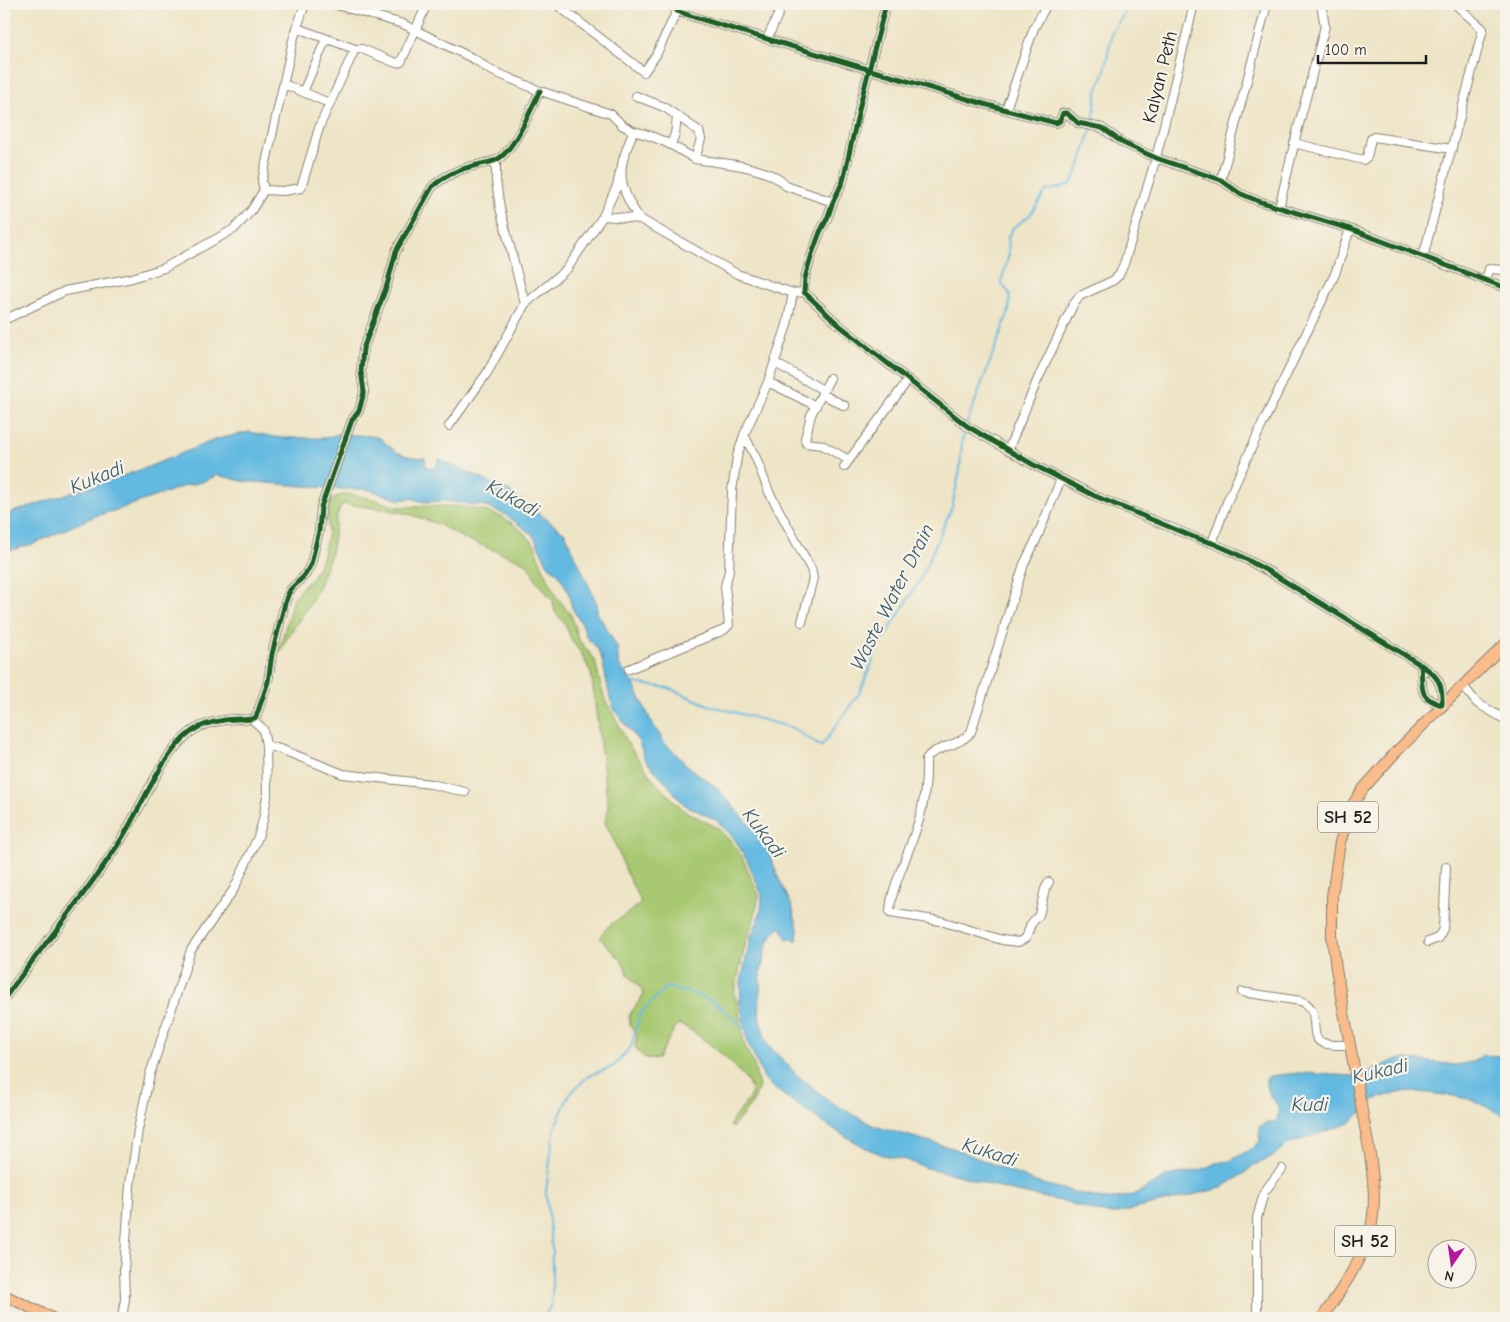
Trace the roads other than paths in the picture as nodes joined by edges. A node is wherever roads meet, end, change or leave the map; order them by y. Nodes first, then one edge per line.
1 (305, 4) edge
2 (333, 4) edge
3 (428, 4) edge
4 (556, 4) edge
5 (668, 4) edge
6 (783, 4) edge
7 (886, 4) edge
8 (1047, 4) edge
9 (1194, 4) edge
10 (1268, 4) edge
11 (1321, 4) edge
12 (1454, 4) edge
13 (677, 11) junction
14 (297, 28) junction
15 (415, 30) junction
16 (326, 39) junction
17 (767, 39) junction
18 (355, 49) junction
19 (869, 69) junction
20 (284, 84) junction
21 (540, 91) junction
22 (303, 92) junction
23 (636, 96) dead end
24 (329, 103) junction
25 (1006, 109) junction
26 (677, 117) junction
27 (633, 131) junction
28 (1294, 143) junction
29 (672, 144) junction
30 (1452, 149) junction
31 (1156, 158) junction
32 (694, 159) junction
33 (496, 160) junction
34 (622, 166) junction
35 (1221, 180) junction
36 (264, 190) junction
37 (832, 202) junction
38 (1279, 208) junction
39 (603, 216) junction
40 (640, 219) junction
41 (1350, 229) junction
42 (1423, 257) junction
43 (1506, 270) edge
44 (1486, 281) junction
45 (1506, 288) edge
46 (804, 292) junction
47 (793, 293) junction
48 (525, 304) junction
49 (4, 320) edge
50 (774, 363) junction
51 (830, 378) dead end
52 (908, 380) junction
53 (768, 382) junction
54 (823, 392) junction
55 (816, 406) junction
56 (845, 406) dead end
57 (449, 426) dead end
58 (744, 436) junction
59 (1008, 450) junction
60 (1061, 479) junction
61 (1212, 543) junction
62 (802, 622) dead end
63 (1506, 642) edge
64 (1421, 665) junction
65 (629, 669) dead end
66 (1462, 686) junction
67 (1442, 706) junction
68 (253, 720) junction
69 (1506, 720) edge
70 (266, 745) junction
71 (465, 792) dead end
72 (1446, 867) dead end
73 (1049, 882) dead end
74 (1428, 942) dead end
75 (1242, 992) dead end
76 (4, 999) edge
77 (1351, 1048) junction
78 (1282, 1169) dead end
79 (4, 1295) edge
80 (52, 1318) edge
81 (122, 1318) edge
82 (1258, 1318) edge
83 (1322, 1318) edge

1 - 14 street
2 - 15 street
3 - 15 street
4 - 13 street
5 - 13 street
6 - 17 street
7 - 19 street
8 - 25 street
9 - 31 street, Kalyan Peth
10 - 35 street
11 - 28 street
12 - 30 street
13 - 17 street
14 - 16 street
14 - 20 street
15 - 18 street
15 - 21 street
16 - 18 street
16 - 22 street
17 - 19 street
18 - 24 street
19 - 25 street
19 - 37 street
20 - 22 street
20 - 36 street
21 - 27 street
21 - 33 street
22 - 24 street
23 - 26 street
24 - 36 street
25 - 31 street
26 - 29 street
26 - 32 street
27 - 29 street
27 - 34 street
28 - 30 street
28 - 38 street
29 - 32 street
30 - 42 street
31 - 35 street
31 - 59 street, Kalyan Peth
32 - 37 street
33 - 48 street
33 - 68 street
34 - 39 street
34 - 40 street
35 - 38 street
36 - 49 street
37 - 46 street
38 - 41 street
39 - 40 street
39 - 48 street
40 - 47 street
41 - 42 street
41 - 61 street
42 - 44 street
43 - 44 street
44 - 45 street
46 - 47 street
46 - 52 street
47 - 50 street
48 - 57 street
50 - 53 street
50 - 54 street
51 - 54 street
52 - 55 street
52 - 59 street
53 - 55 street
53 - 58 street
54 - 55 street
54 - 56 street
58 - 62 street
58 - 65 street
59 - 60 street
60 - 61 street
60 - 73 street
61 - 64 street
63 - 66 main road, SH 52
64 - 67 street
64 - 67 street
66 - 67 main road, SH 52
66 - 69 street
67 - 77 main road, SH 52
68 - 70 street
68 - 76 street
70 - 71 street
70 - 81 street
72 - 74 street
75 - 77 street
77 - 83 main road, SH 52
78 - 82 street
79 - 80 main road

